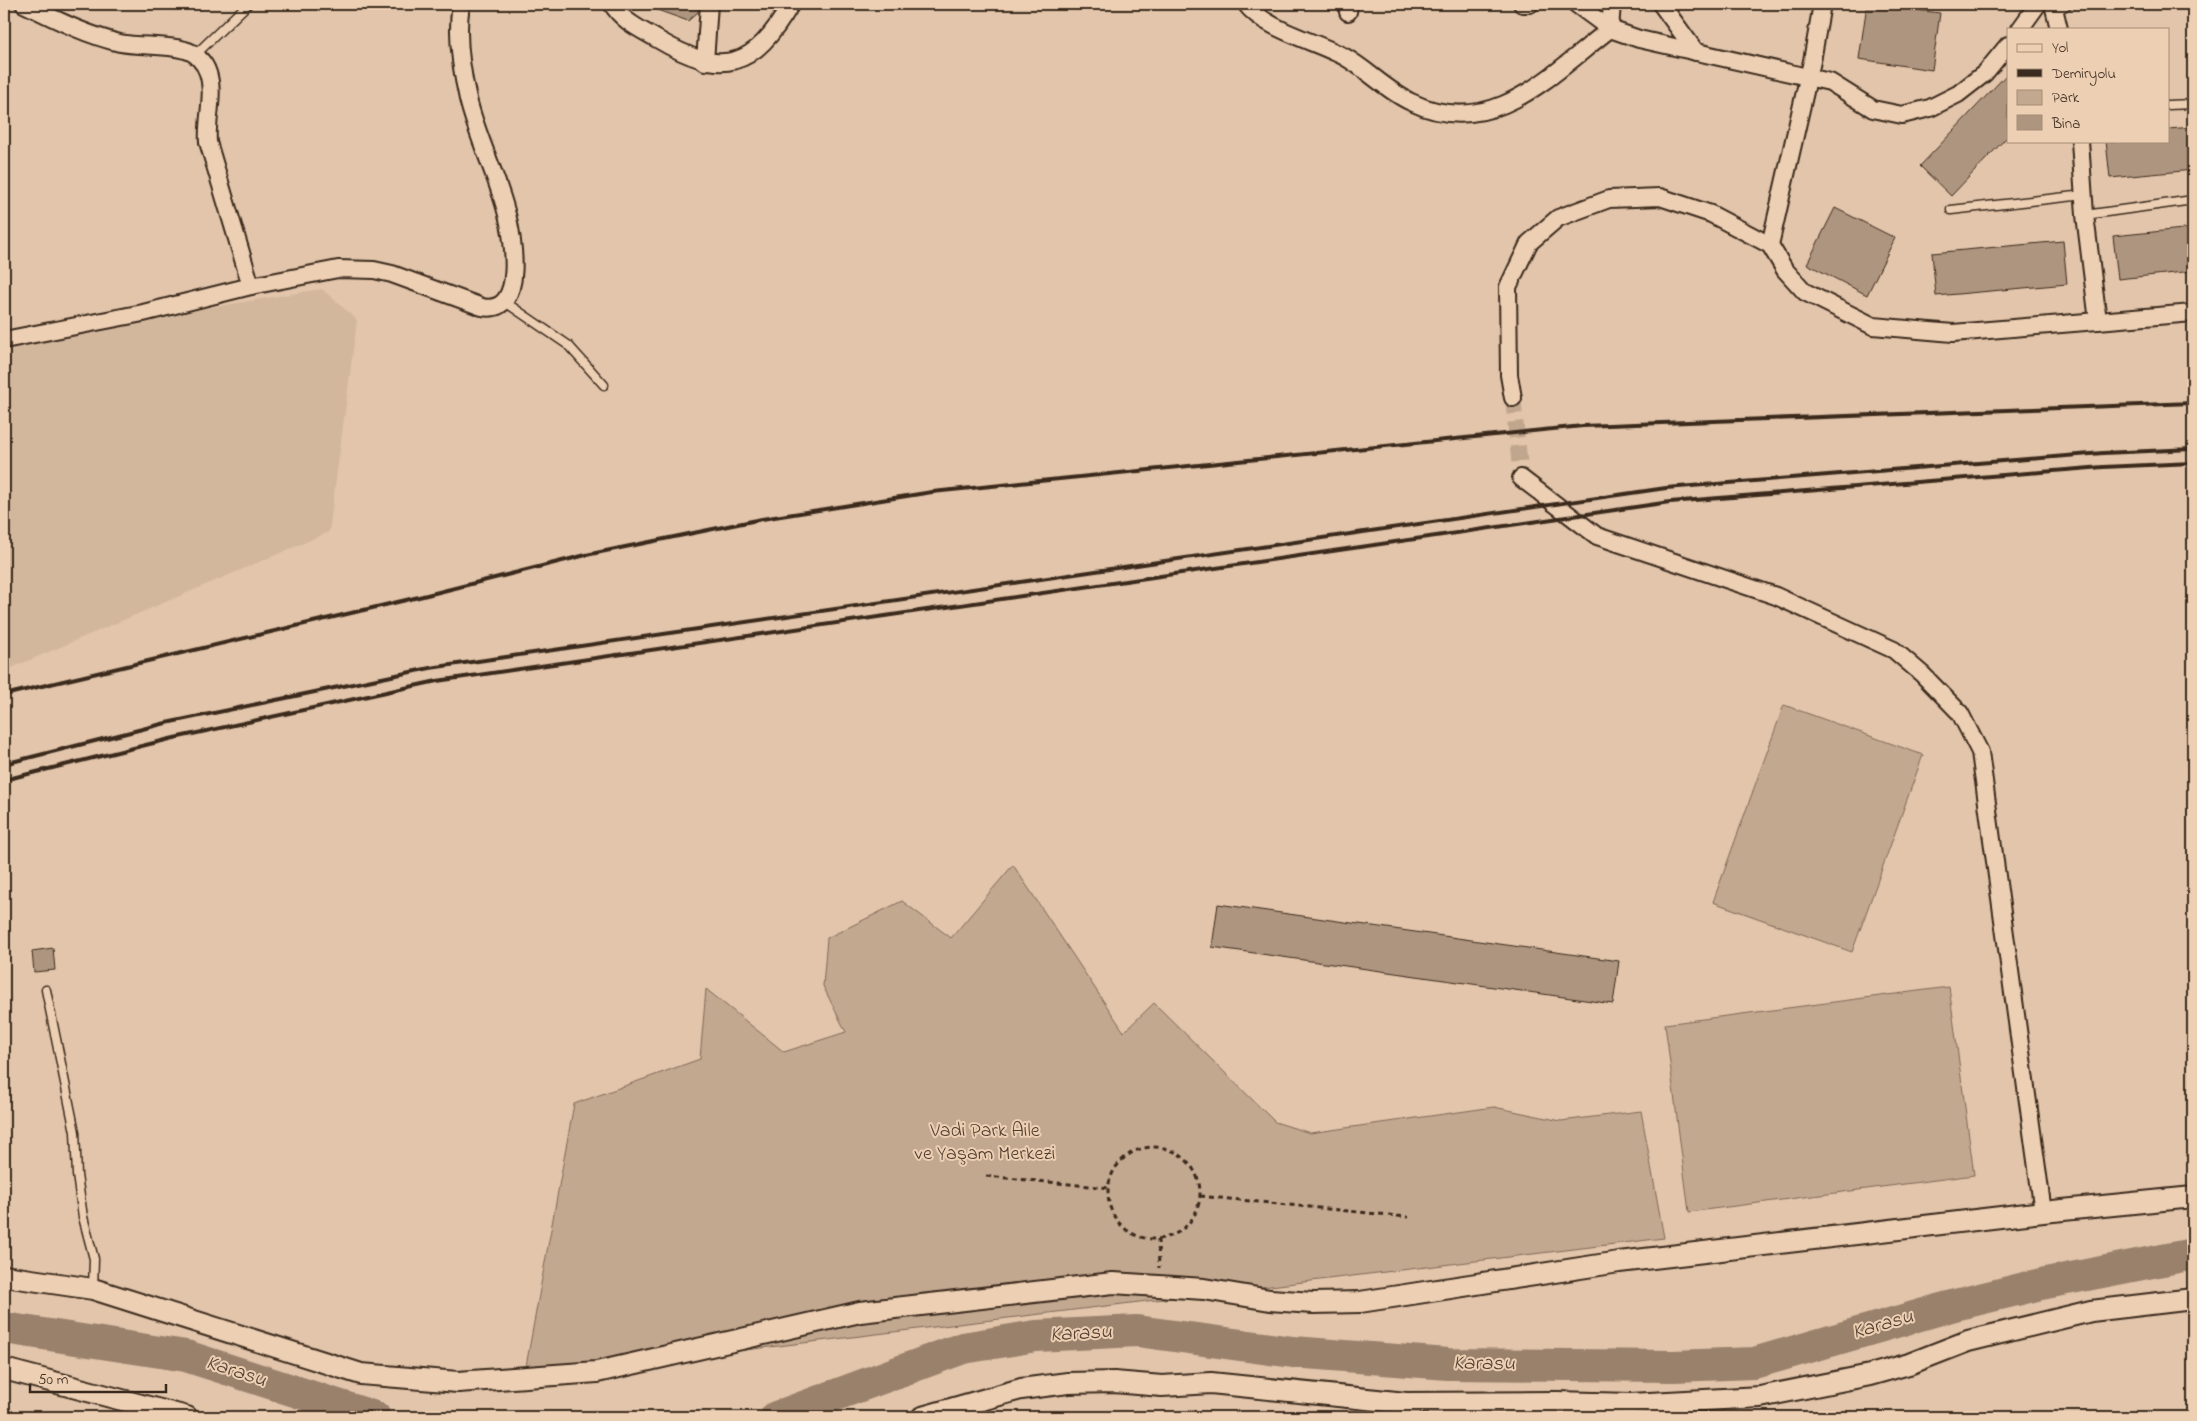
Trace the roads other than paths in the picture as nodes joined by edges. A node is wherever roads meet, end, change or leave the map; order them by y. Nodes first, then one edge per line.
1 (24, 4) edge
2 (248, 4) edge
3 (461, 4) edge
4 (612, 4) edge
5 (709, 4) edge
6 (791, 4) edge
7 (1522, 4) edge
8 (1530, 4) edge
9 (1576, 4) edge
10 (1612, 4) edge
11 (1661, 4) edge
12 (1822, 4) edge
13 (2038, 4) edge
14 (1248, 5) edge
15 (2059, 7) edge
16 (2021, 28) edge
17 (2059, 28) edge
18 (1610, 29) junction
19 (2007, 46) edge
20 (1696, 52) junction
21 (195, 55) junction
22 (705, 62) junction
23 (1808, 76) junction
24 (2193, 104) edge
25 (2170, 105) edge
26 (2080, 142) edge
27 (2084, 195) junction
28 (2193, 200) edge
29 (1951, 210) dead end
30 (2085, 215) junction
31 (1770, 245) junction
32 (251, 286) junction
33 (505, 302) junction
34 (2193, 312) edge
35 (2098, 321) junction
36 (4, 340) edge
37 (604, 385) dead end
38 (1513, 398) tunnel mouth
39 (1521, 478) dead end
40 (46, 990) dead end
41 (2193, 1197) edge
42 (2043, 1212) junction
43 (4, 1276) edge
44 (94, 1289) junction
45 (2193, 1299) edge
46 (4, 1369) edge
47 (187, 1417) edge
48 (922, 1417) edge

1 - 21 street
2 - 21 lane
3 - 33 street
4 - 22 street
5 - 22 street
6 - 22 street
7 - 8 street
9 - 18 street
10 - 18 street
11 - 20 street
12 - 23 street
13 - 16 street
14 - 18 street
15 - 17 street
18 - 20 street
19 - 23 street
20 - 23 street
21 - 32 street
23 - 31 street
24 - 25 lane
26 - 27 street
27 - 29 lane
27 - 30 street
28 - 30 lane
30 - 35 street
31 - 35 street
31 - 38 street
32 - 33 street
32 - 36 street
33 - 37 lane
34 - 35 street
39 - 42 street
40 - 44 lane
41 - 42 street
42 - 44 street
43 - 44 street
45 - 48 street
46 - 47 street

